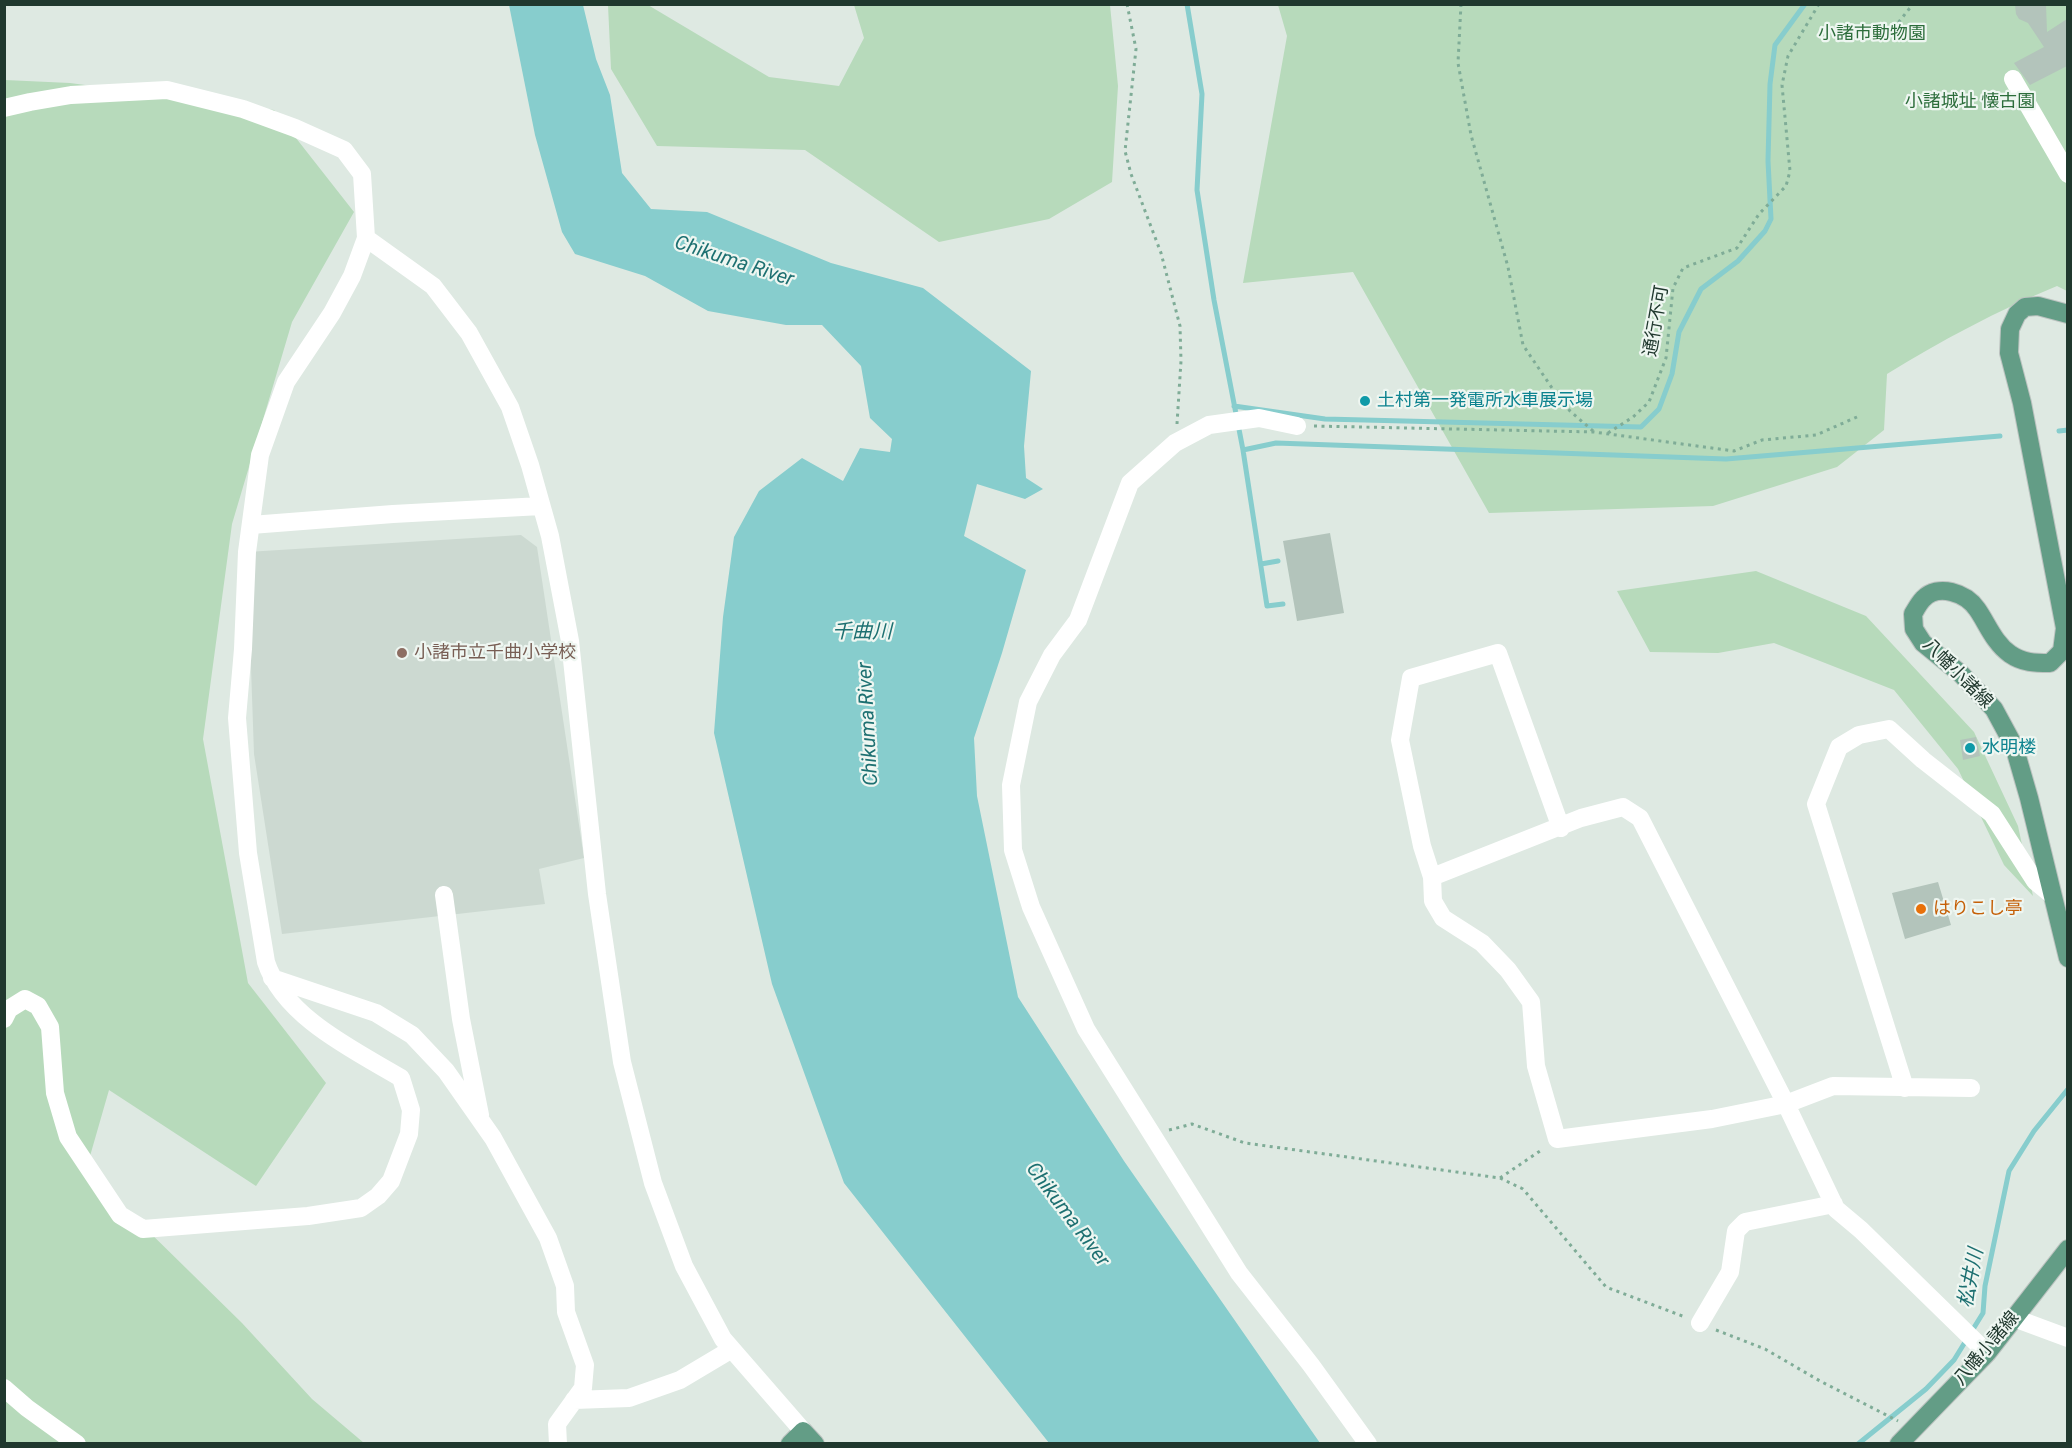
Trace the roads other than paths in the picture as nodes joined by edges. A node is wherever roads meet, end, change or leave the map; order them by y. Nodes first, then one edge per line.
1 (2013, 79) dead end
2 (4, 108) edge
3 (2067, 174) edge
4 (366, 238) junction
5 (2067, 314) edge
6 (1297, 426) road end
7 (541, 506) junction
8 (251, 525) junction
9 (1561, 828) junction
10 (1432, 877) junction
11 (444, 895) dead end
12 (2052, 895) junction
13 (2067, 958) edge
14 (272, 978) junction
15 (4, 1019) edge
16 (1905, 1088) junction
17 (1971, 1088) dead end
18 (1786, 1104) junction
19 (482, 1123) junction
20 (1834, 1204) junction
21 (2067, 1249) edge
22 (2014, 1318) junction
23 (1700, 1323) dead end
24 (2067, 1338) edge
25 (732, 1349) junction
26 (1986, 1353) junction
27 (4, 1388) edge
28 (574, 1400) junction
29 (803, 1439) edge
30 (77, 1443) edge
31 (558, 1443) edge
32 (1368, 1443) edge
33 (1899, 1443) edge

1 - 3 street
2 - 4 street
4 - 7 street
4 - 8 street
5 - 12 main road, 八幡小諸線
6 - 32 street
7 - 8 street
7 - 25 street
8 - 14 street
9 - 10 street
9 - 10 street
9 - 18 street
10 - 18 street
11 - 19 street
12 - 13 main road, 八幡小諸線
12 - 16 street
14 - 15 street
14 - 19 street
16 - 17 street
16 - 18 street
18 - 20 street
19 - 28 street
20 - 23 street
20 - 26 street
21 - 22 main road, 八幡小諸線
22 - 24 street
22 - 26 main road, 八幡小諸線
25 - 28 street
25 - 29 street
26 - 33 main road, 八幡小諸線
27 - 30 street
28 - 31 street

